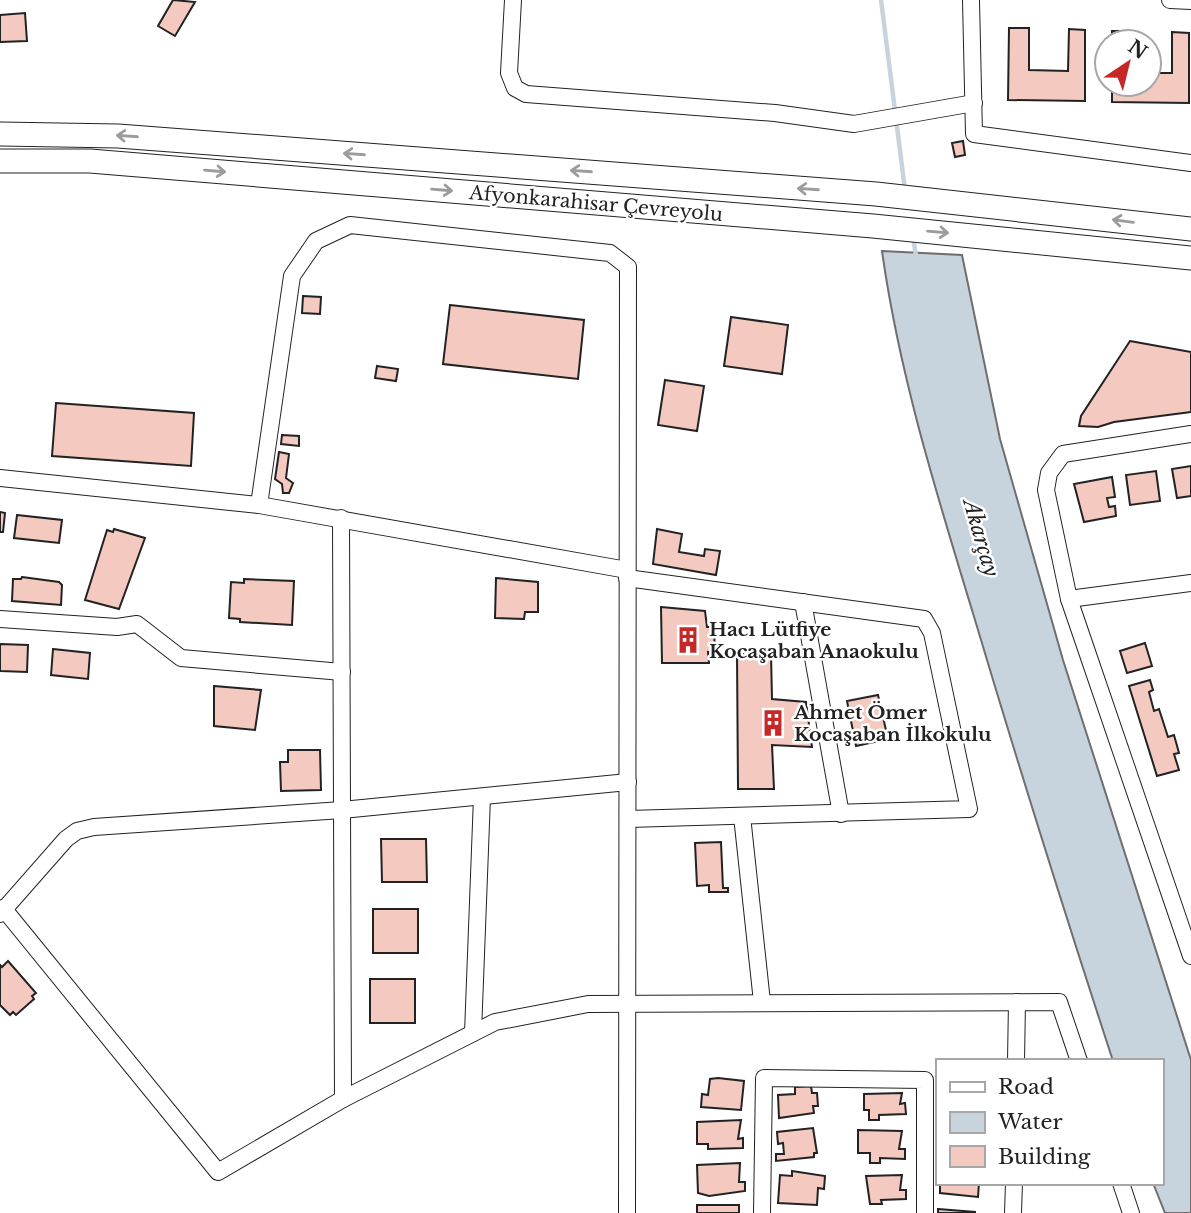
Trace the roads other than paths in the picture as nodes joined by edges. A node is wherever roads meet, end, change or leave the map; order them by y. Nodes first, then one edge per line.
1 (513, 0) edge
2 (971, 0) edge
3 (1170, 0) edge
4 (1191, 1) edge
5 (974, 103) junction
6 (0, 134) edge
7 (0, 161) edge
8 (1191, 163) edge
9 (1191, 229) edge
10 (1191, 258) edge
11 (1191, 435) edge
12 (0, 478) edge
13 (259, 505) junction
14 (341, 518) junction
15 (627, 574) junction
16 (1191, 583) edge
17 (1069, 599) junction
18 (803, 602) junction
19 (0, 619) edge
20 (342, 672) junction
21 (628, 782) junction
22 (482, 797) junction
23 (342, 810) junction
24 (841, 814) junction
25 (742, 816) junction
26 (628, 819) junction
27 (2, 911) edge
28 (1191, 956) edge
29 (629, 1002) junction
30 (762, 1002) junction
31 (1017, 1002) junction
32 (473, 1033) junction
33 (1016, 1059) edge
34 (1078, 1059) edge
35 (343, 1099) junction
36 (1014, 1185) edge
37 (1122, 1185) edge
38 (627, 1213) edge
39 (762, 1213) edge
40 (925, 1213) edge
41 (1013, 1213) edge
42 (1131, 1213) edge

1 - 5 street
2 - 5 street
3 - 4 street
5 - 8 street
9 -> 6 highway, Afyonkarahisar Çevreyolu
7 -> 10 highway, Afyonkarahisar Çevreyolu
11 - 17 street
12 - 13 street
13 - 14 street
13 - 15 street
14 - 15 street
14 - 20 street
15 - 18 street
15 - 21 street
16 - 17 street
17 - 28 street
18 - 24 street
18 - 24 street
19 - 20 street
20 - 23 street
21 - 22 street
21 - 26 street
22 - 23 street
22 - 32 street
23 - 27 street
23 - 35 street
24 - 25 street
25 - 26 street
25 - 30 street
26 - 29 street
27 - 35 street
29 - 30 street
29 - 32 street
29 - 38 street
30 - 31 street
31 - 33 street
31 - 34 street
32 - 35 street
36 - 41 street
37 - 42 street
39 - 40 street

